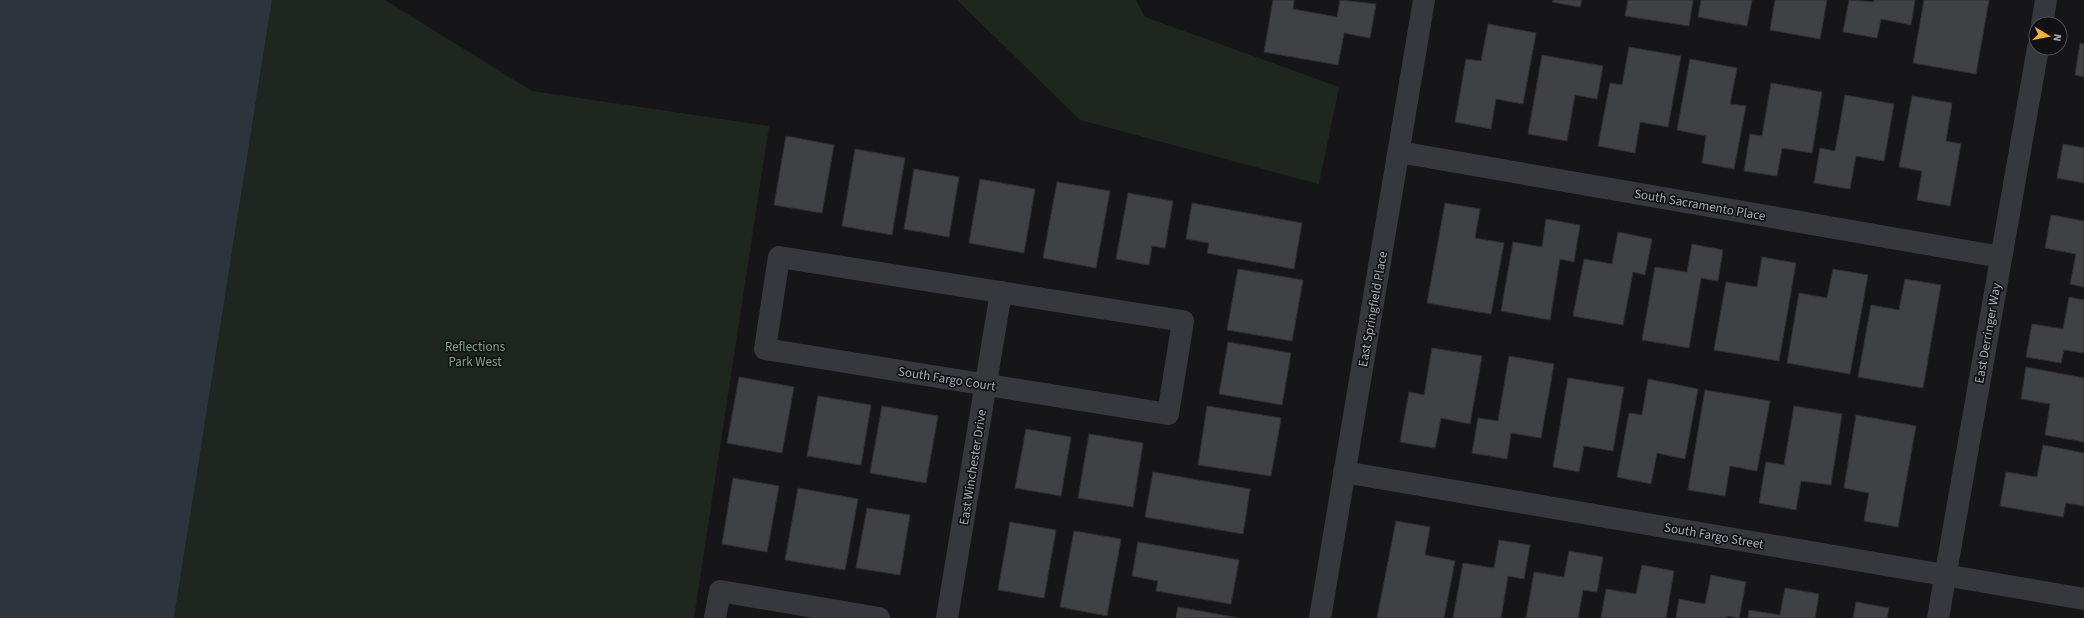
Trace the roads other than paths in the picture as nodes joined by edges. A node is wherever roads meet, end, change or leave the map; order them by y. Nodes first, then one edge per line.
1 (1424, 0) edge
2 (2046, 0) edge
3 (2043, 16) edge
4 (2037, 56) edge
5 (1399, 152) junction
6 (2001, 257) junction
7 (1001, 292) junction
8 (985, 385) junction
9 (1344, 472) junction
10 (1945, 574) junction
11 (2084, 599) edge
12 (715, 618) edge
13 (879, 618) edge
14 (947, 618) edge
15 (1320, 618) edge
16 (1938, 618) edge

1 - 5 street, East Springfield Place
2 - 3 street
4 - 6 street, East Derringer Way
5 - 6 street, South Sacramento Place
5 - 9 street, East Springfield Place
6 - 10 street, East Derringer Way
7 - 8 street, East Winchester Drive
7 - 8 street, South Fargo Court
7 - 8 street, South Fargo Court
8 - 14 street, East Winchester Drive
9 - 10 street, South Fargo Street
9 - 15 street, East Springfield Place
10 - 11 street, South Fargo Street
10 - 16 street, East Derringer Way
12 - 13 street

